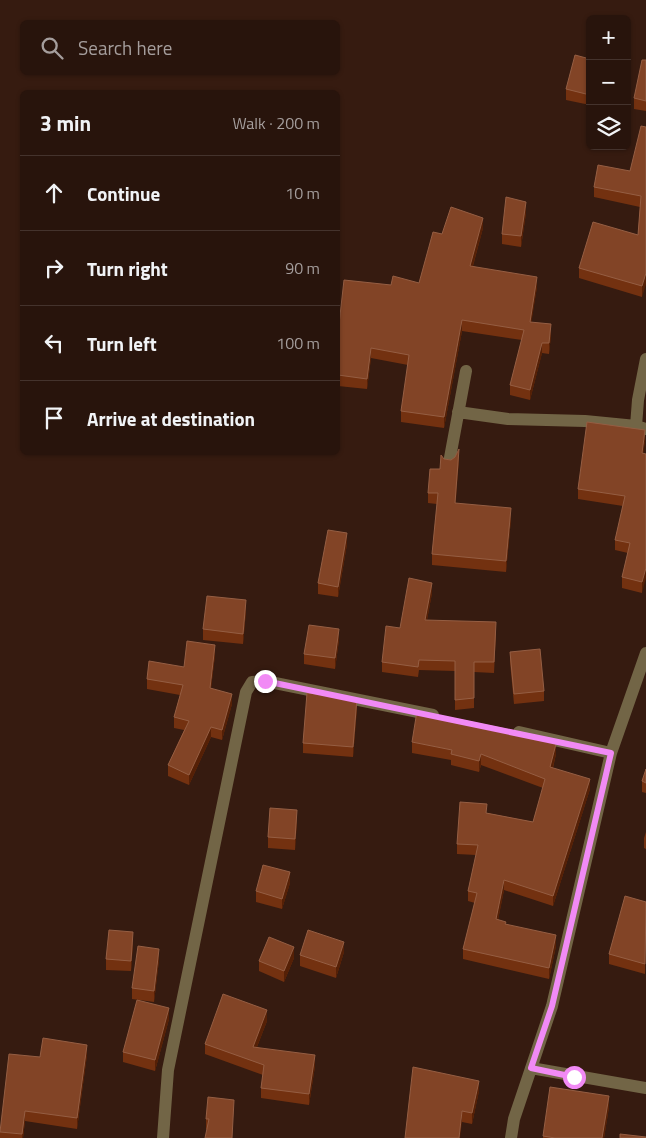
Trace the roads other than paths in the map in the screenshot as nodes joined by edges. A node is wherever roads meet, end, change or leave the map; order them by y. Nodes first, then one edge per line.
1 (646, 360) edge
2 (466, 371) dead end
3 (458, 412) junction
4 (641, 427) edge
5 (449, 464) edge
6 (646, 653) edge
7 (450, 718) edge
8 (508, 730) edge
9 (611, 753) junction
10 (531, 1068) junction
11 (646, 1088) edge
12 (163, 1138) edge
13 (511, 1138) edge

1 - 4 street
2 - 3 street
3 - 4 street
3 - 5 street
6 - 9 street
7 - 12 street
8 - 9 street
9 - 10 street
10 - 11 street
10 - 13 street

